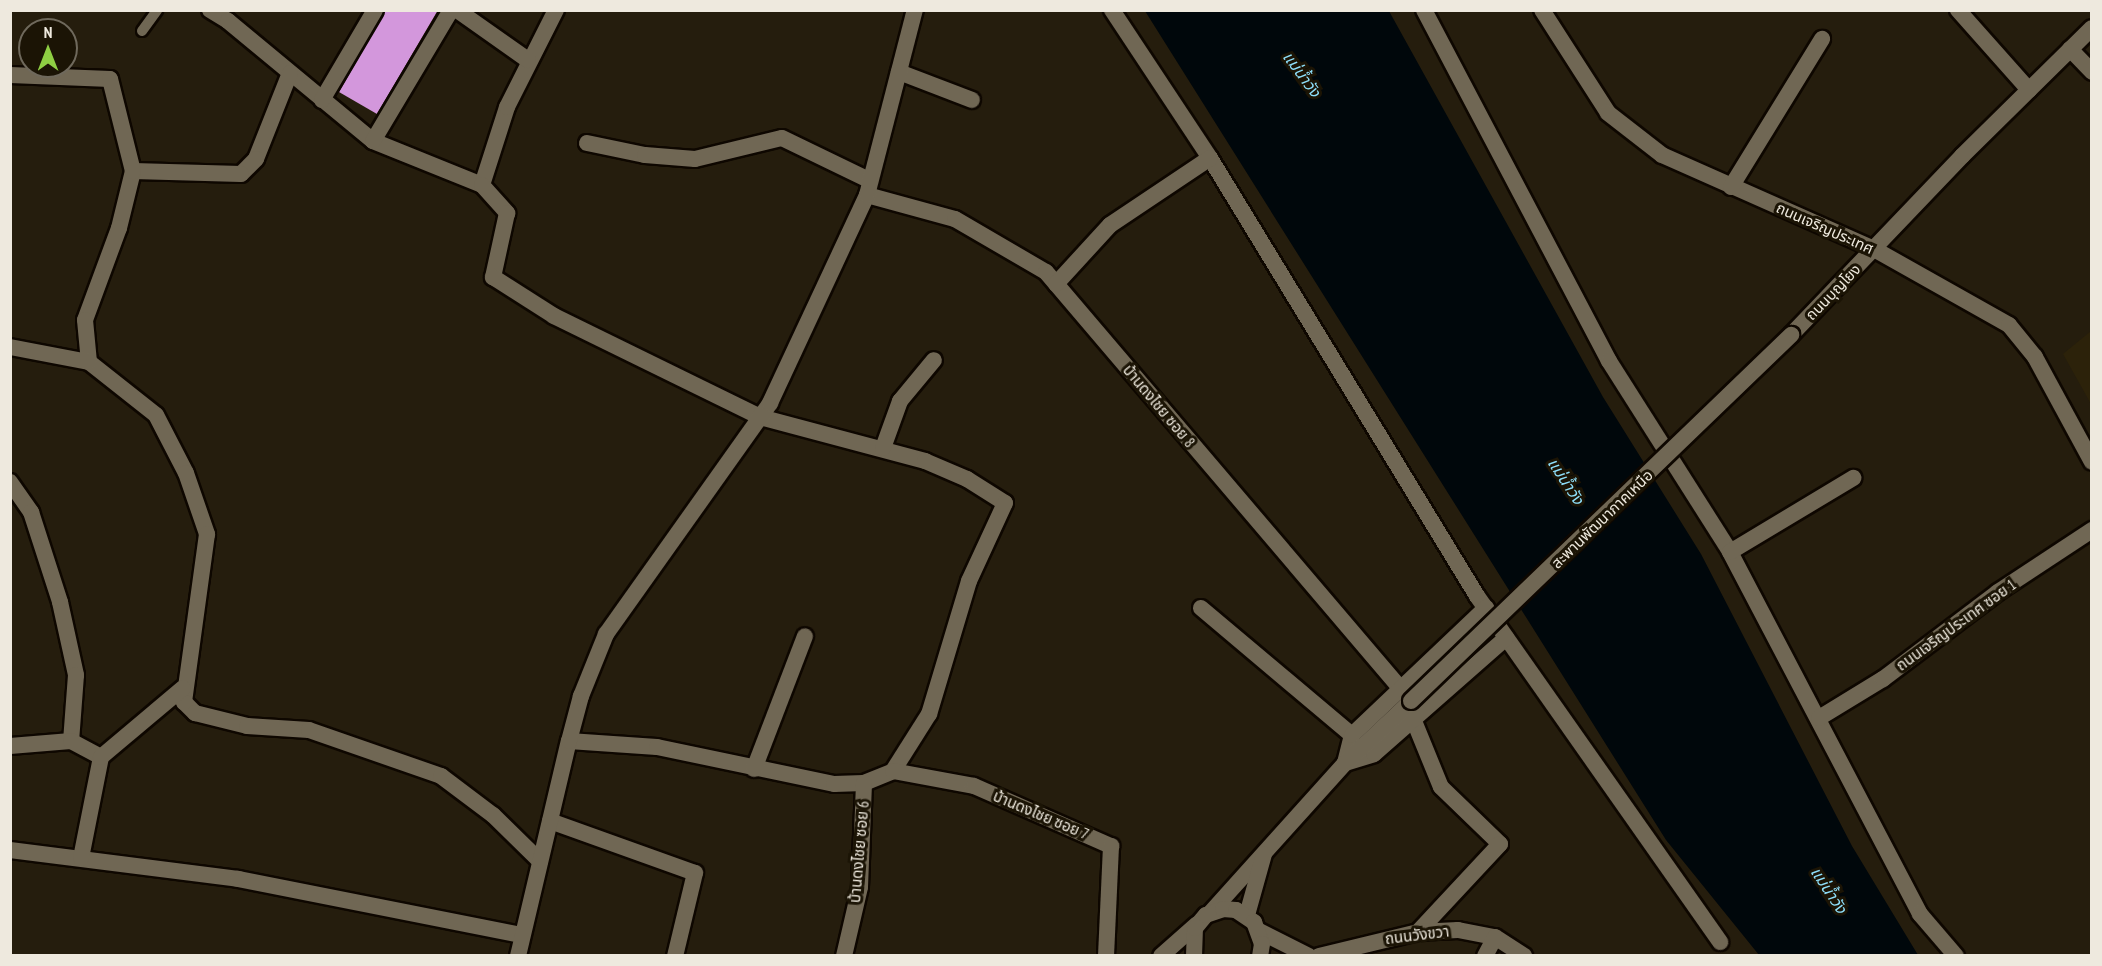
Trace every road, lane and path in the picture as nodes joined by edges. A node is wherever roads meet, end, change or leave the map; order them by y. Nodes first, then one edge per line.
1 (157, 10) edge
2 (210, 10) edge
3 (375, 10) edge
4 (451, 10) edge
5 (457, 10) edge
6 (556, 10) edge
7 (915, 10) edge
8 (1112, 10) edge
9 (1424, 10) edge
10 (1542, 10) edge
11 (1958, 10) edge
12 (232, 16) edge
13 (2091, 28) edge
14 (142, 31) dead end
15 (1822, 39) dead end
16 (2070, 49) junction
17 (528, 60) junction
18 (899, 72) junction
19 (2091, 72) edge
20 (290, 73) junction
21 (10, 75) edge
22 (2029, 90) junction
23 (322, 100) junction
24 (972, 100) dead end
25 (374, 141) junction
26 (586, 143) dead end
27 (1210, 158) junction
28 (133, 171) junction
29 (482, 185) junction
30 (1731, 187) junction
31 (868, 188) junction
32 (1874, 249) junction
33 (1056, 284) junction
34 (1791, 335) joint
35 (10, 347) edge
36 (934, 360) dead end
37 (89, 362) junction
38 (760, 417) junction
39 (883, 448) junction
40 (2091, 462) edge
41 (1852, 478) dead end
42 (10, 482) edge
43 (2091, 530) edge
44 (1730, 552) junction
45 (1200, 608) dead end
46 (1486, 608) junction
47 (806, 636) dead end
48 (1506, 638) junction
49 (183, 688) junction
50 (1400, 688) junction
51 (1819, 718) junction
52 (1414, 721) junction
53 (1353, 735) junction
54 (71, 741) junction
55 (569, 741) junction
56 (10, 746) edge
57 (101, 757) junction
58 (1345, 763) junction
59 (754, 769) junction
60 (893, 771) junction
61 (864, 783) junction
62 (550, 821) junction
63 (10, 850) edge
64 (1266, 850) junction
65 (81, 858) junction
66 (540, 861) junction
67 (1247, 915) junction
68 (1207, 916) junction
69 (1259, 931) junction
70 (1418, 932) junction
71 (522, 935) junction
72 (1495, 937) junction
73 (1720, 942) dead end
74 (518, 956) edge
75 (675, 956) edge
76 (844, 956) edge
77 (1106, 956) edge
78 (1161, 956) edge
79 (1194, 956) edge
80 (1260, 956) edge
81 (1309, 956) edge
82 (1319, 956) edge
83 (1485, 956) edge
84 (1524, 956) edge
85 (1956, 956) edge

1 - 14 lane
2 - 12 street
3 - 23 street
4 - 25 street
5 - 17 street
6 - 17 street
7 - 18 street
8 - 27 street
9 - 44 street
10 - 30 street, ถนนเจริญประเทศ
11 - 22 street
12 - 20 street
13 - 16 street, ถนนบุญโยง
15 - 30 street
16 - 19 street
16 - 22 street, ถนนบุญโยง
17 - 29 street
18 - 24 street
18 - 31 street
20 - 23 street
20 - 28 street
21 - 28 street
22 - 32 street, ถนนบุญโยง
23 - 25 street
25 - 29 street
26 - 31 street, บ้านดงไชย ซอย 8
27 - 33 street
27 - 46 street
28 - 37 street
29 - 38 street
30 - 32 street, ถนนเจริญประเทศ
31 - 33 street, บ้านดงไชย ซอย 8
31 - 38 street
32 - 34 street, ถนนบุญโยง
32 - 40 street, ถนนเจริญประเทศ
33 - 50 street, บ้านดงไชย ซอย 8
34 - 58 street, สะพานพัฒนาภาคเหนือ, bridge
35 - 37 street
36 - 39 street
37 - 49 street
38 - 39 street
38 - 55 street
39 - 60 street
41 - 44 street
42 - 54 street
43 - 51 street, ถนนเจริญประเทศ ซอย 1
44 - 51 street
45 - 53 street
46 - 48 street
46 - 50 street
47 - 59 street
48 - 52 street
48 - 73 street
49 - 57 street
49 - 66 street
50 - 53 street
51 - 85 street
52 - 58 street
52 - 70 street
53 - 58 street
54 - 56 street
54 - 57 street
55 - 59 street
55 - 62 street
57 - 65 street
58 - 64 street, สะพานพัฒนาภาคเหนือ
59 - 61 street
60 - 61 street
60 - 77 street, บ้านดงไชย ซอย 7
61 - 76 street, บ้านดงไชย ซอย 6
62 - 66 street
62 - 75 street
63 - 65 street
64 - 67 street
64 - 68 street, สะพานพัฒนาภาคเหนือ
65 - 71 street
66 - 71 street
67 - 68 street
67 - 69 street
68 - 78 street, สะพานพัฒนาภาคเหนือ
68 - 79 street
69 - 80 street
69 - 81 street
70 - 72 street, ถนนวังขวา
70 - 82 street, ถนนวังขวา
71 - 74 street
72 - 83 street
72 - 84 street, ถนนวังขวา

